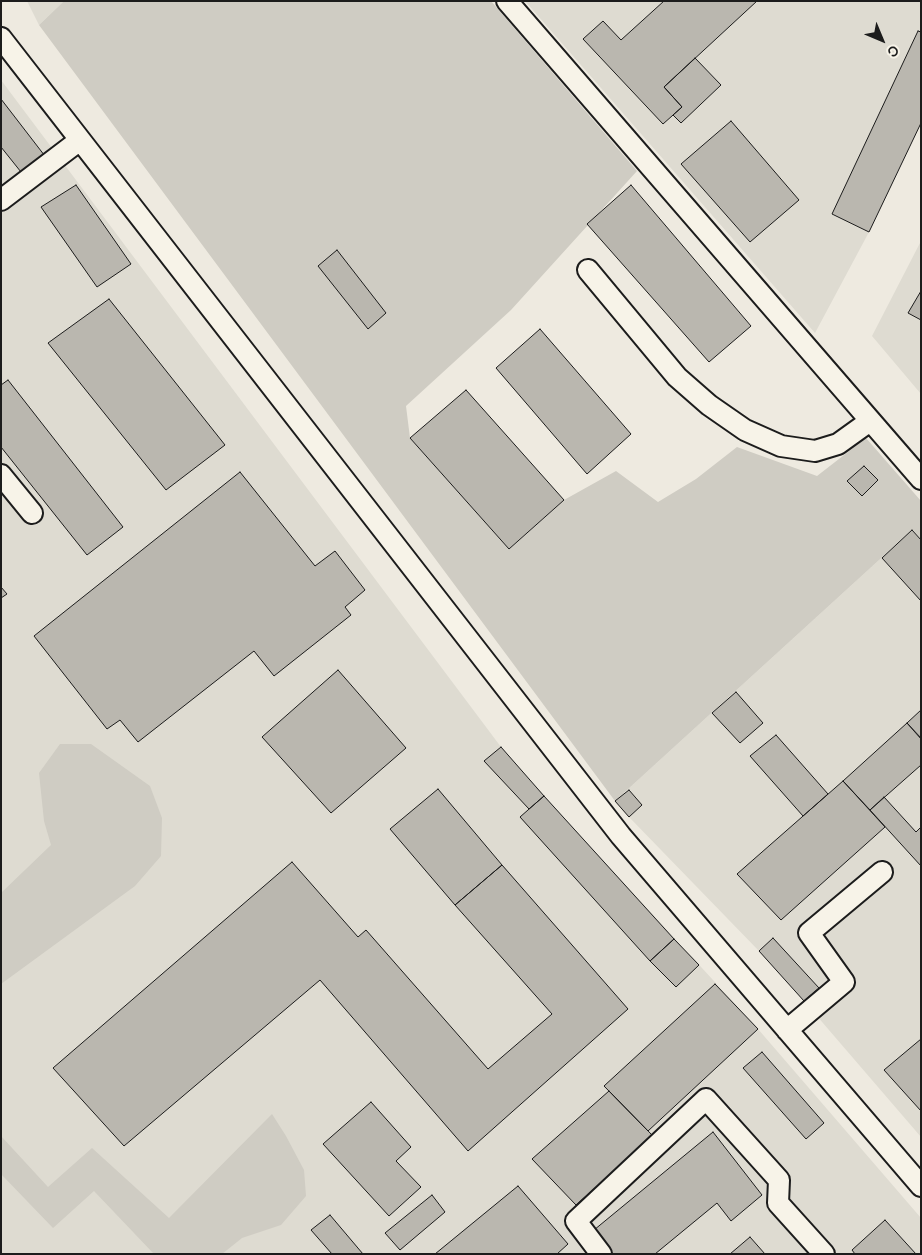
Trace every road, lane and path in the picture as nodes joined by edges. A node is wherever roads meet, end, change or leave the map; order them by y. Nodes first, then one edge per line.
1 (507, 1) edge
2 (1, 38) edge
3 (80, 140) junction
4 (1, 200) edge
5 (588, 270) dead end
6 (870, 421) junction
7 (1, 475) edge
8 (921, 479) edge
9 (32, 513) dead end
10 (882, 872) dead end
11 (787, 1030) junction
12 (921, 1186) edge
13 (601, 1254) edge
14 (824, 1254) edge

1 - 6 street
2 - 3 street
3 - 4 street
3 - 11 street
5 - 6 street
6 - 8 street
7 - 9 street
10 - 11 street
11 - 12 street
13 - 14 street

